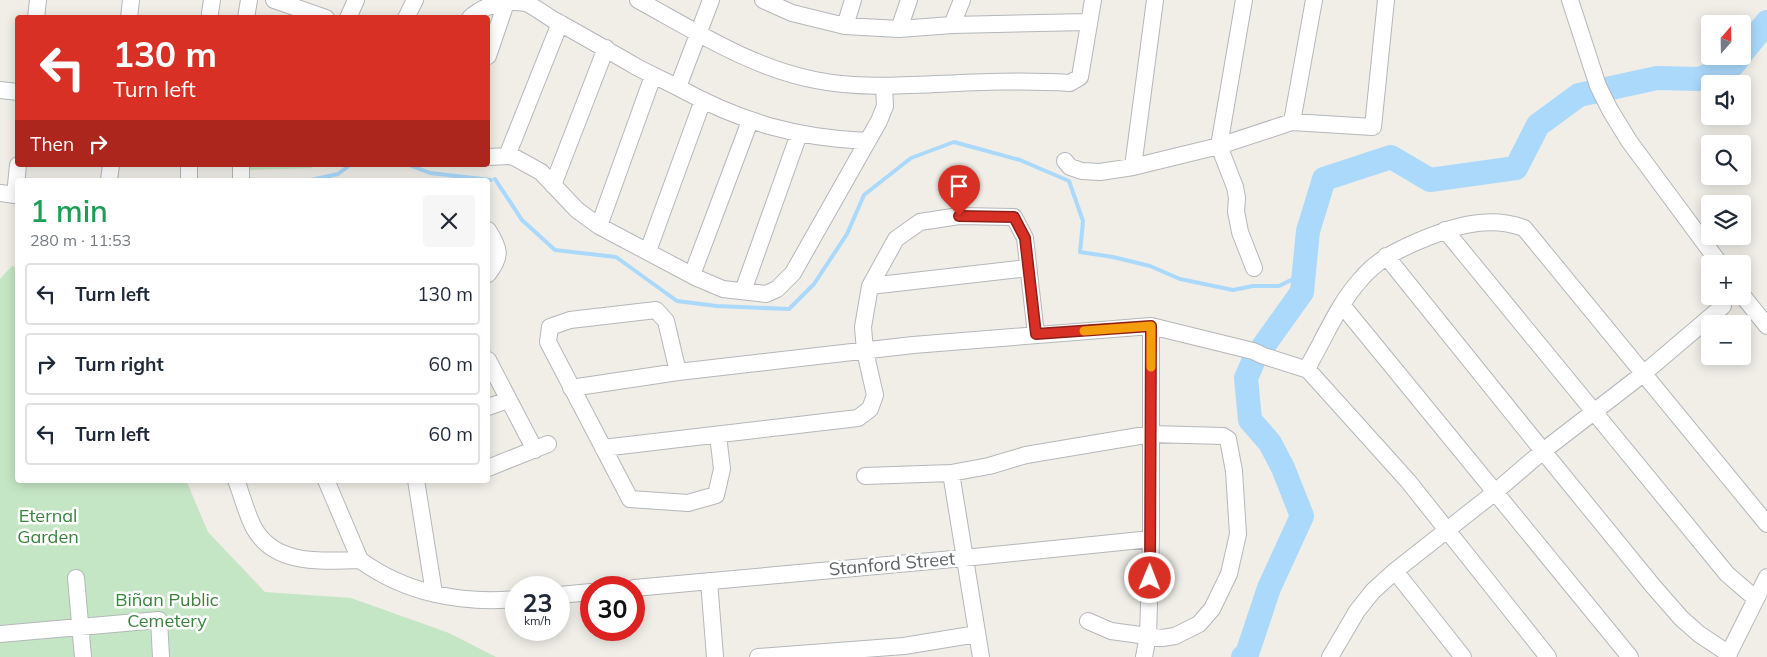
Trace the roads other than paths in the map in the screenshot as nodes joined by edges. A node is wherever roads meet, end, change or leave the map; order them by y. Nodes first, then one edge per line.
1 (38, 0) edge
2 (130, 0) edge
3 (212, 0) edge
4 (274, 0) edge
5 (356, 0) edge
6 (415, 0) edge
7 (507, 0) edge
8 (638, 0) edge
9 (711, 0) edge
10 (763, 0) edge
11 (853, 0) edge
12 (909, 0) edge
13 (962, 0) edge
14 (1092, 0) edge
15 (1155, 0) edge
16 (1244, 0) edge
17 (1314, 0) edge
18 (1386, 0) edge
19 (1570, 0) edge
20 (795, 7) edge
21 (36, 15) edge
22 (129, 15) edge
23 (210, 15) edge
24 (317, 15) edge
25 (349, 15) edge
26 (408, 15) edge
27 (473, 15) edge
28 (1088, 22) junction
29 (560, 23) junction
30 (845, 26) junction
31 (952, 26) junction
32 (900, 29) junction
33 (698, 32) junction
34 (606, 48) junction
35 (490, 50) edge
36 (653, 76) junction
37 (884, 86) junction
38 (678, 88) junction
39 (0, 90) edge
40 (15, 92) edge
41 (703, 100) junction
42 (750, 121) junction
43 (1292, 122) junction
44 (799, 134) junction
45 (867, 141) junction
46 (1219, 146) junction
47 (507, 156) junction
48 (490, 158) edge
49 (1065, 161) dead end
50 (17, 167) edge
51 (1133, 168) junction
52 (553, 185) junction
53 (7, 194) edge
54 (599, 226) junction
55 (1445, 230) junction
56 (490, 233) edge
57 (648, 251) junction
58 (1713, 255) edge
59 (1386, 256) junction
60 (1028, 268) junction
61 (1254, 268) dead end
62 (490, 271) edge
63 (692, 275) junction
64 (870, 286) junction
65 (743, 291) junction
66 (1342, 305) junction
67 (1750, 305) edge
68 (1723, 306) dead end
69 (1151, 326) junction
70 (1767, 326) edge
71 (1036, 334) junction
72 (866, 351) junction
73 (490, 364) edge
74 (1308, 370) junction
75 (678, 372) junction
76 (1643, 374) junction
77 (572, 388) junction
78 (508, 400) junction
79 (490, 406) edge
80 (1594, 411) junction
81 (1151, 434) junction
82 (718, 435) junction
83 (603, 448) junction
84 (1543, 451) junction
85 (490, 467) edge
86 (951, 473) junction
87 (865, 476) dead end
88 (237, 483) edge
89 (327, 483) edge
90 (416, 483) edge
91 (1494, 492) junction
92 (1767, 524) edge
93 (1446, 530) junction
94 (1151, 539) junction
95 (964, 558) junction
96 (360, 560) junction
97 (1395, 571) junction
98 (1767, 577) edge
99 (76, 578) dead end
100 (709, 581) junction
101 (645, 587) edge
102 (434, 594) junction
103 (1756, 599) junction
104 (505, 601) edge
105 (1088, 621) dead end
106 (81, 626) junction
107 (0, 634) edge
108 (977, 634) junction
109 (1148, 636) junction
110 (905, 651) edge
111 (1728, 655) edge
112 (83, 657) edge
113 (161, 657) edge
114 (715, 657) edge
115 (758, 657) edge
116 (981, 657) edge
117 (1144, 657) edge
118 (1330, 657) edge
119 (1463, 657) edge
120 (1548, 657) edge
121 (1630, 657) edge

1 - 21 street
2 - 22 street
3 - 23 street
4 - 24 street
5 - 25 street
6 - 26 street
7 - 27 street
7 - 29 street
7 - 35 street
8 - 33 street
9 - 33 street
10 - 20 street
11 - 30 street
12 - 32 street
13 - 31 street
14 - 28 street
15 - 51 street
16 - 46 street
17 - 43 street
18 - 43 street
19 - 58 street
20 - 30 street
28 - 31 street
28 - 37 street
29 - 34 street
29 - 47 street
30 - 32 street
31 - 32 street
33 - 37 street
33 - 38 street
34 - 36 street
34 - 52 street
36 - 38 street
36 - 54 street
37 - 45 street
38 - 41 street
39 - 40 street
41 - 42 street
41 - 57 street
42 - 44 street
42 - 63 street
43 - 46 street
44 - 45 street
44 - 65 street
45 - 65 street
46 - 51 street
46 - 61 street
47 - 48 street
47 - 52 street
49 - 51 street
50 - 53 street
52 - 54 street
54 - 57 street
55 - 59 street
55 - 76 street
55 - 80 street
56 - 62 street
57 - 63 street
59 - 66 street
59 - 84 street
60 - 64 street
60 - 64 street
60 - 71 street
63 - 65 street
64 - 72 street
66 - 74 street
66 - 91 street
67 - 70 street
68 - 76 street
69 - 71 street
69 - 74 street
69 - 81 street
71 - 72 street
72 - 75 street
72 - 82 street
73 - 78 street
74 - 93 street
75 - 77 street
75 - 77 street
76 - 80 street
76 - 92 street
77 - 83 street
78 - 79 street
78 - 85 street
80 - 84 street
80 - 103 street
81 - 86 street
81 - 94 street
81 - 109 street
82 - 83 street
82 - 83 street
84 - 91 street
84 - 111 street
86 - 87 street
86 - 95 street
88 - 96 street
89 - 96 street
90 - 102 street
91 - 93 street
91 - 121 street
93 - 97 street
93 - 120 street
94 - 95 street, Stanford Street
94 - 109 street
95 - 100 street, Stanford Street
95 - 108 street
96 - 102 street
97 - 118 street
97 - 119 street
98 - 103 street
99 - 106 street
100 - 101 street, Stanford Street
100 - 114 street
102 - 104 street
103 - 111 street
105 - 109 street
106 - 107 street
106 - 112 street
106 - 113 street
108 - 110 street
108 - 116 street
109 - 117 street
110 - 115 street

